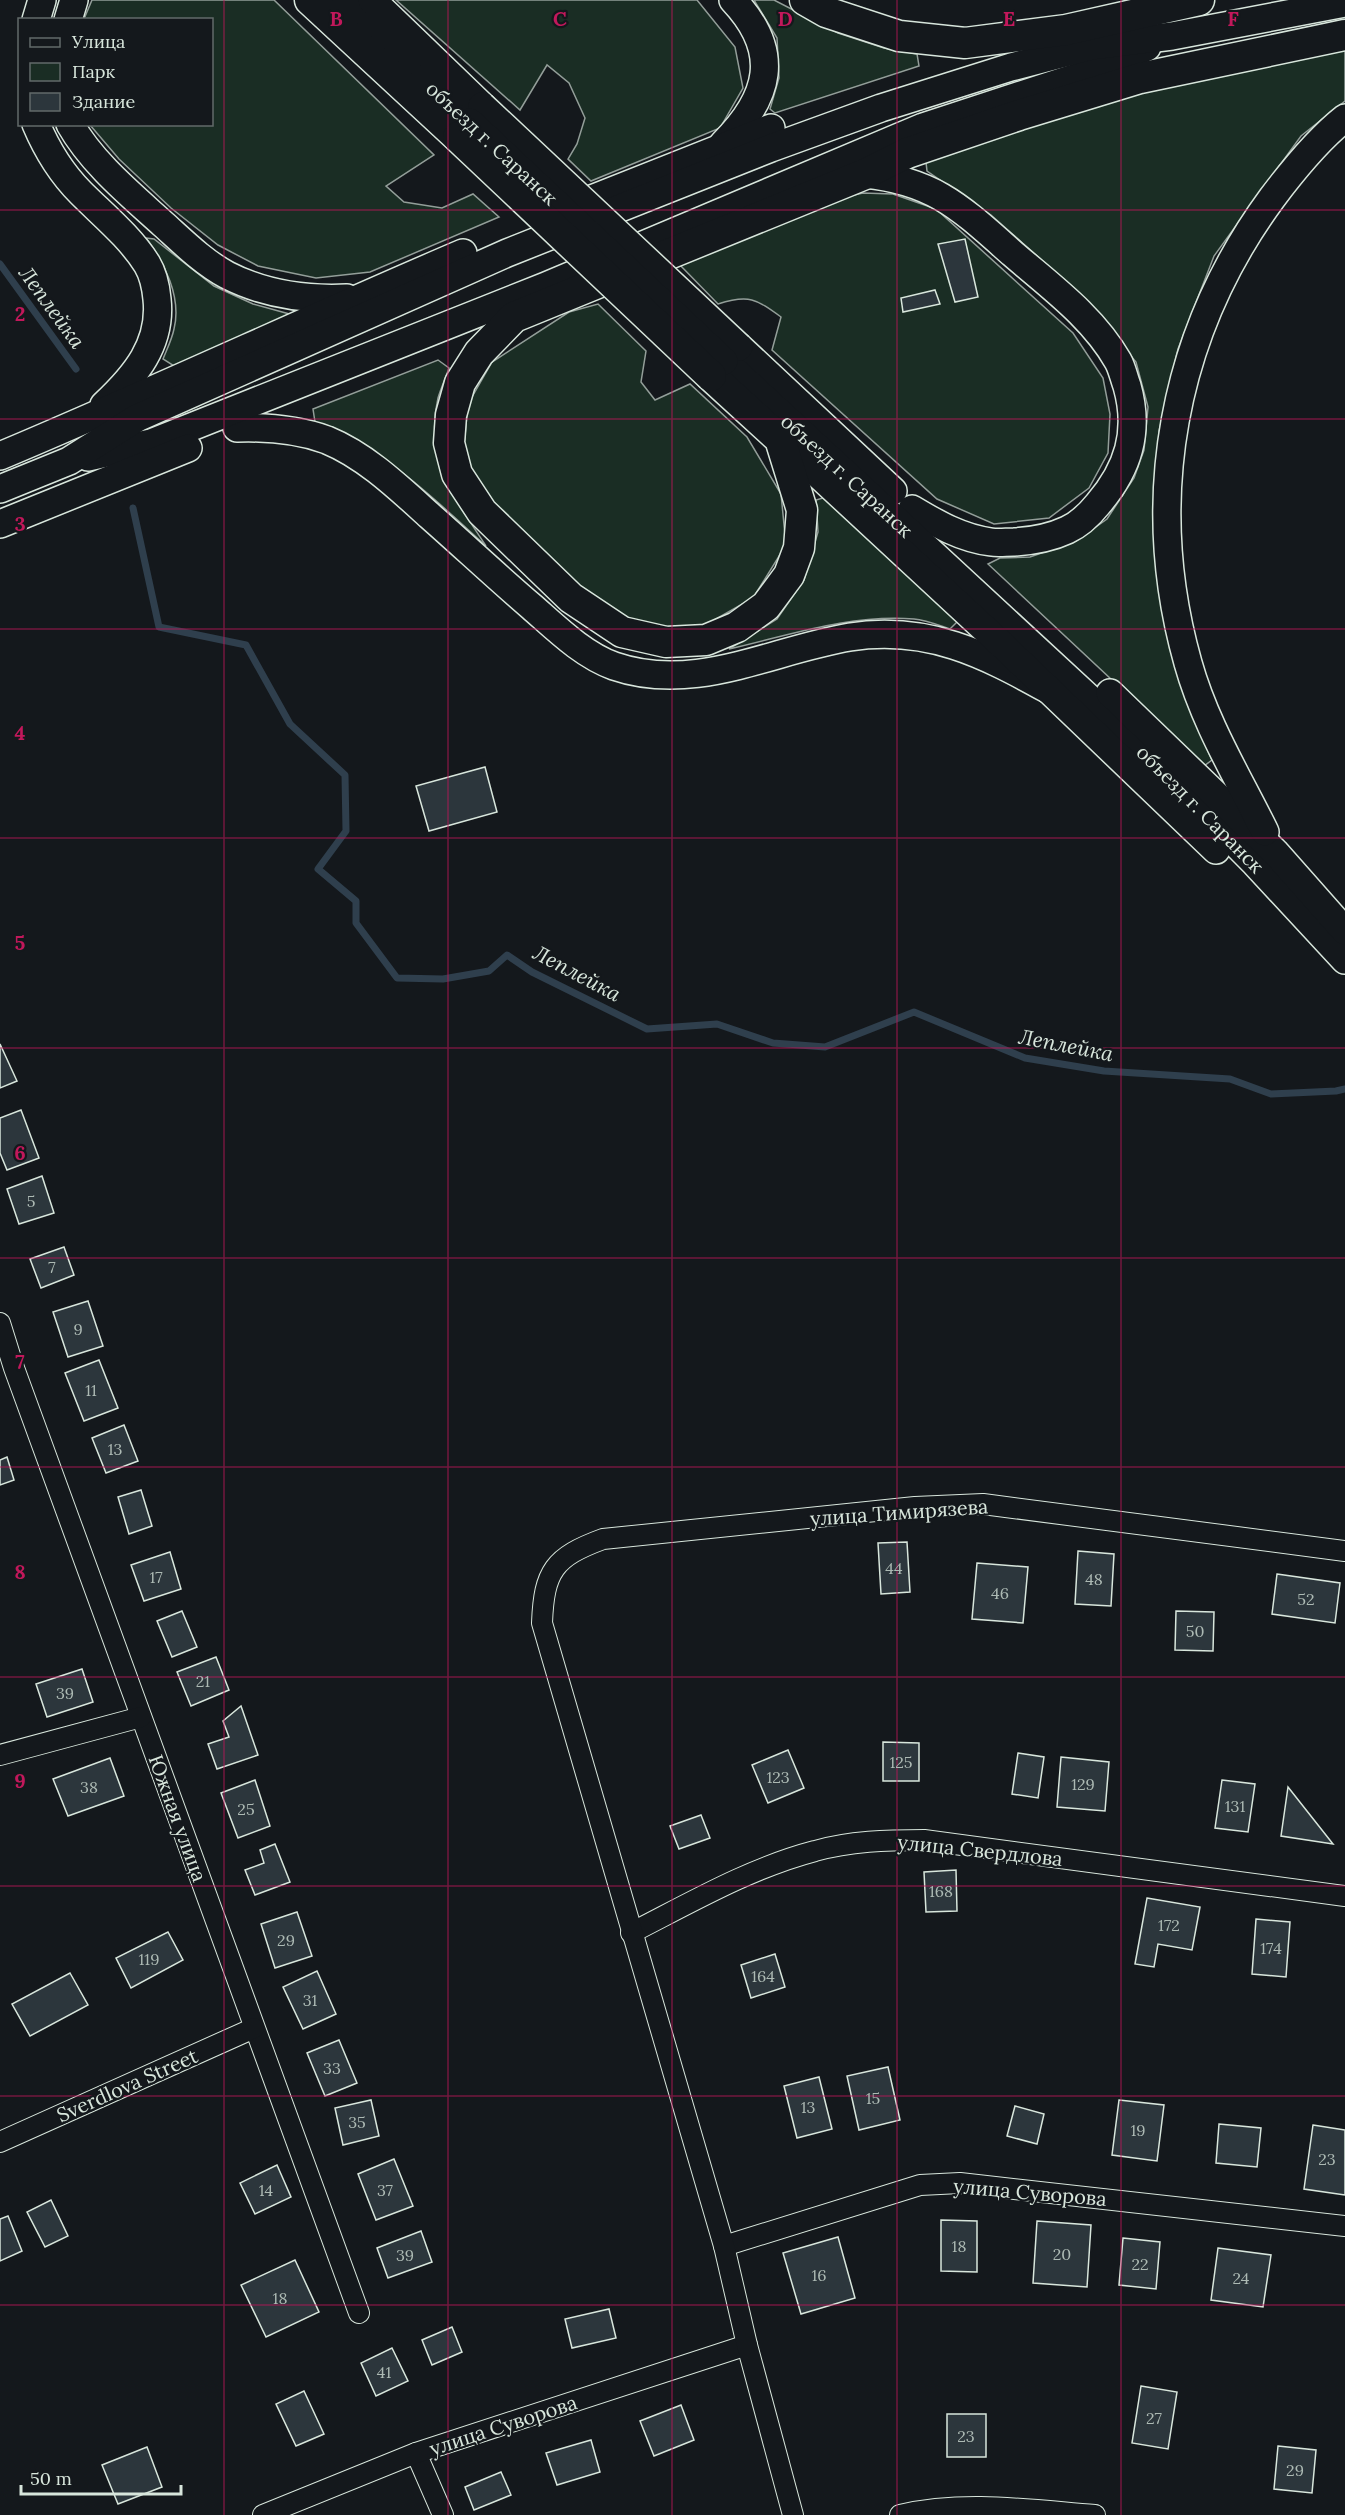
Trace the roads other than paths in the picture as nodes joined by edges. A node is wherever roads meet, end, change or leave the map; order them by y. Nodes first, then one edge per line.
1 (42, 0) edge
2 (74, 0) edge
3 (310, 0) edge
4 (339, 0) edge
5 (372, 0) edge
6 (734, 0) edge
7 (805, 0) edge
8 (1199, 0) edge
9 (1345, 3) edge
10 (37, 18) edge
11 (69, 18) edge
12 (1066, 30) junction
13 (1345, 35) edge
14 (1172, 36) junction
15 (1345, 117) edge
16 (470, 122) junction
17 (37, 126) edge
18 (71, 126) edge
19 (719, 148) junction
20 (865, 174) junction
21 (357, 298) junction
22 (514, 318) junction
23 (725, 361) junction
24 (88, 420) junction
25 (237, 428) junction
26 (780, 439) junction
27 (0, 456) edge
28 (69, 461) junction
29 (0, 489) edge
30 (912, 509) junction
31 (0, 524) edge
32 (1049, 690) junction
33 (1275, 852) junction
34 (1345, 931) edge
35 (1345, 961) edge
36 (0, 1323) edge
37 (7, 1371) edge
38 (1345, 1551) edge
39 (141, 1717) junction
40 (0, 1755) edge
41 (1345, 1896) edge
42 (631, 1933) junction
43 (254, 2028) junction
44 (0, 2142) edge
45 (1345, 2226) edge
46 (724, 2246) junction
47 (358, 2313) dead end
48 (747, 2345) junction
49 (416, 2453) junction
50 (263, 2515) edge
51 (443, 2515) edge
52 (793, 2515) edge
53 (900, 2515) edge
54 (1095, 2515) edge

1 - 10 main road
2 - 11 main road
3 - 16 main road
4 - 16 main road, объезд г. Саранск
5 - 16 main road
6 - 19 main road
7 - 12 main road
8 - 12 main road
9 - 14 main road
12 - 19 main road
13 - 20 main road
14 - 28 main road
14 - 28 main road
15 - 33 main road
16 - 23 main road, bridge
16 - 23 main road, bridge
17 - 24 main road
18 - 21 main road
19 - 21 main road
20 - 22 main road
20 - 30 main road
21 - 24 main road
22 - 25 main road
22 - 26 main road
23 - 26 main road
23 - 30 main road
23 - 35 main road, объезд г. Саранск
24 - 27 main road
25 - 31 main road
25 - 32 main road
26 - 32 main road
28 - 29 main road
30 - 33 main road
32 - 35 main road
33 - 34 main road
36 - 37 street, Южная улица
37 - 39 street, Южная улица
38 - 42 street, улица Тимирязева
39 - 40 street
39 - 43 street, Южная улица
41 - 42 street, улица Свердлова
42 - 46 street, улица Тимирязева
43 - 44 street, Sverdlova Street
43 - 47 street, Южная улица
45 - 46 street, улица Суворова
46 - 48 street, улица Тимирязева
48 - 49 street, улица Суворова
48 - 52 street, улица Тимирязева
49 - 50 street, улица Суворова
49 - 51 street
53 - 54 street

